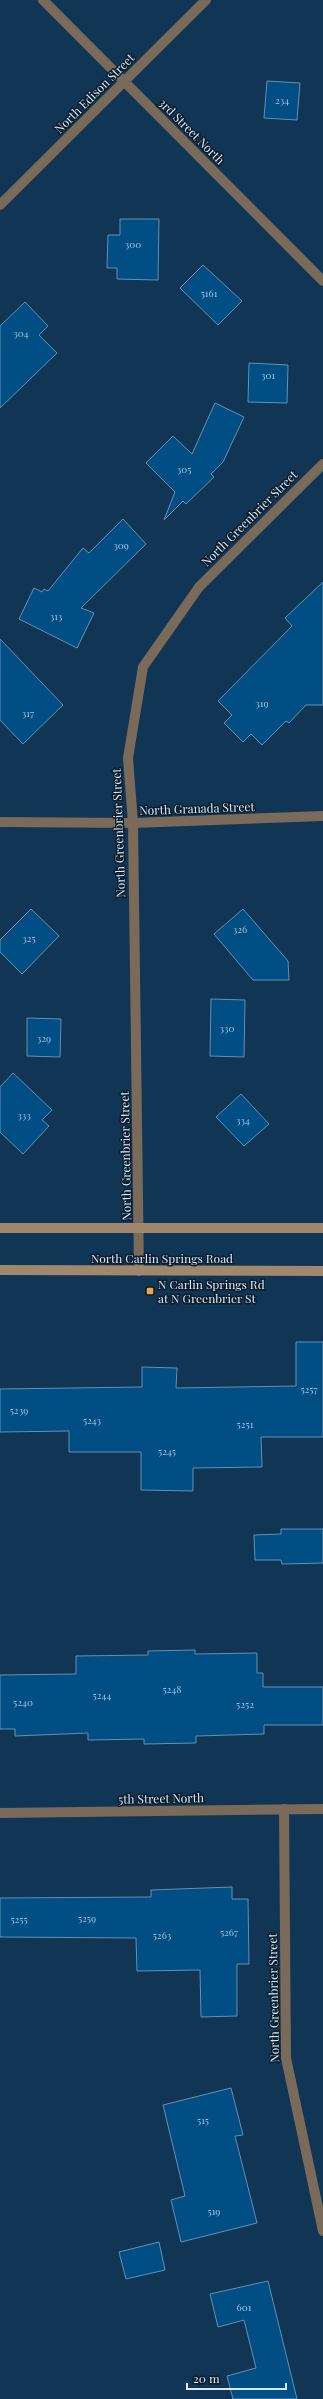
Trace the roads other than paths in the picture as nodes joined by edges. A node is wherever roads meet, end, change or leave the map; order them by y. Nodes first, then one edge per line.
1 (43, 0) edge
2 (206, 0) edge
3 (125, 81) junction
4 (0, 205) edge
5 (323, 281) edge
6 (323, 464) edge
7 (323, 816) edge
8 (0, 822) edge
9 (132, 823) junction
10 (0, 1228) edge
11 (139, 1228) junction
12 (323, 1228) edge
13 (0, 1270) edge
14 (139, 1271) junction
15 (323, 1271) edge
16 (284, 1809) junction
17 (323, 1809) edge
18 (0, 1812) edge
19 (323, 2231) edge

1 - 3 street, 3rd Street North
2 - 3 street, North Edison Street
3 - 4 street, North Edison Street
3 - 5 street, 3rd Street North
6 - 9 street, North Greenbrier Street
7 - 9 street, North Granada Street
8 - 9 street, North Granada Street
9 - 11 street, North Greenbrier Street
10 - 11 main road
11 - 12 main road
11 - 14 street, North Greenbrier Street
13 - 14 main road, North Carlin Springs Road
14 - 15 main road, North Carlin Springs Road
16 - 17 street, 5th Street North
16 - 18 street, 5th Street North
16 - 19 street, North Greenbrier Street

